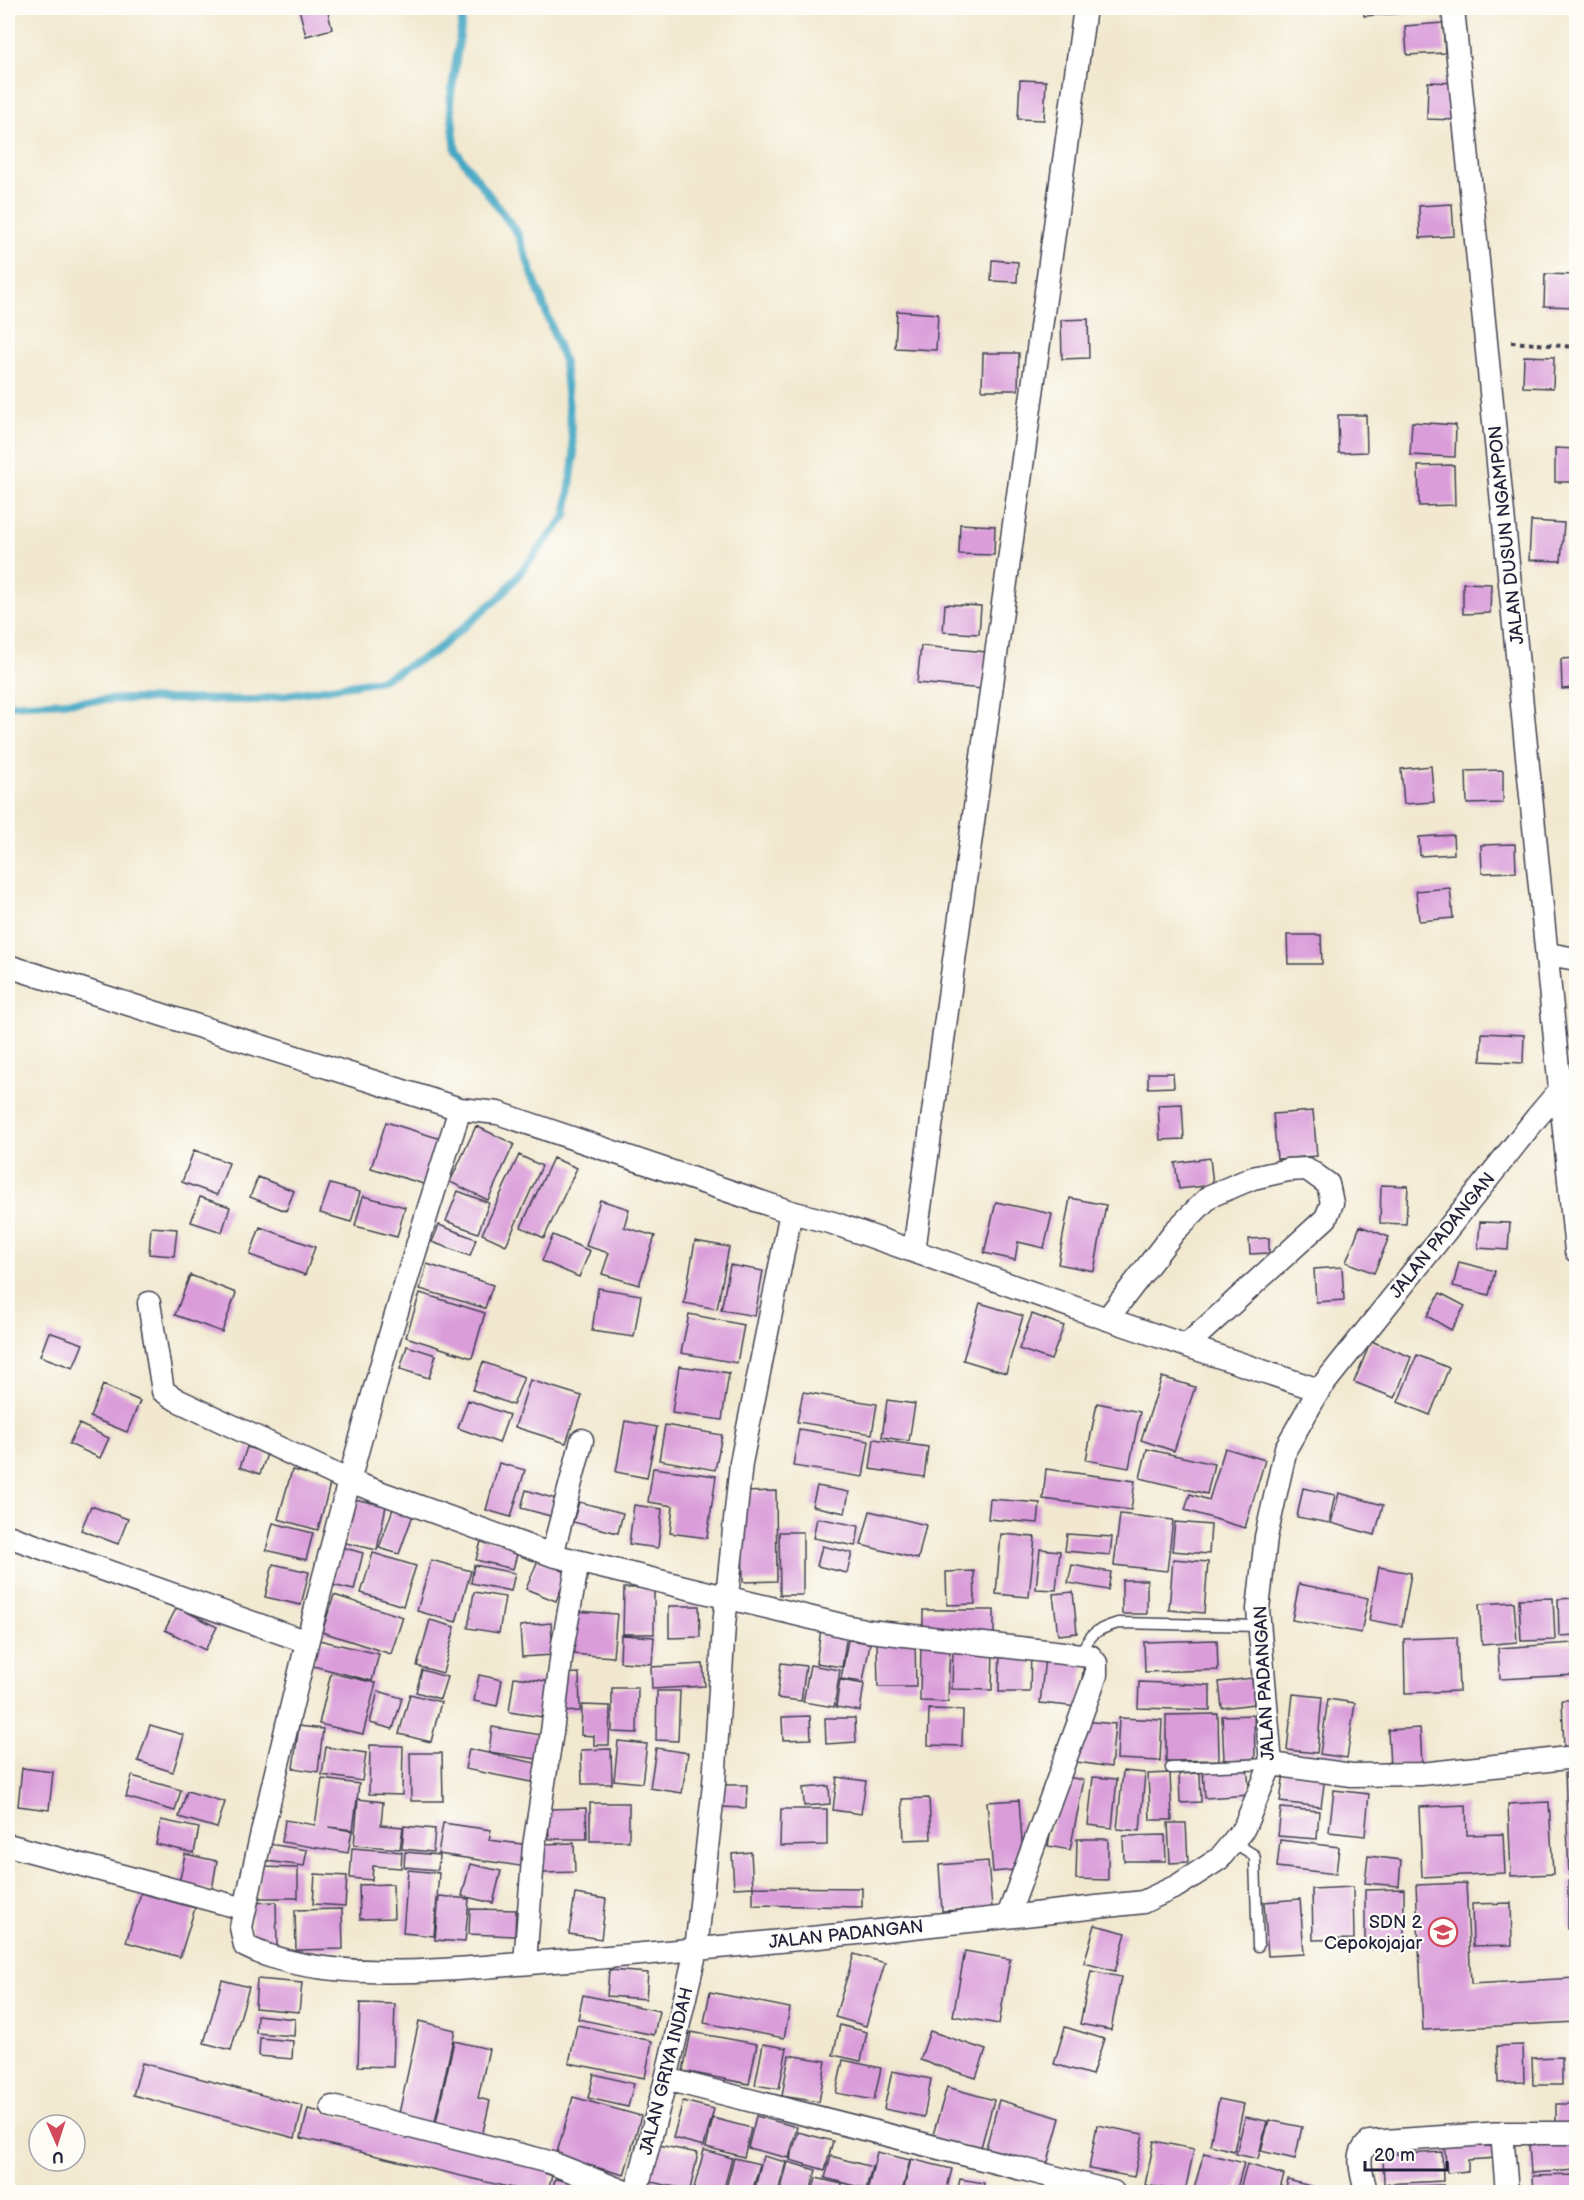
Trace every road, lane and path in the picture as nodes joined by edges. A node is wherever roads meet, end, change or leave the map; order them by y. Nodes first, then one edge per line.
1 (1085, 8) edge
2 (1453, 8) edge
3 (1486, 340) junction
4 (1576, 347) edge
5 (1548, 954) junction
6 (1576, 959) edge
7 (8, 966) edge
8 (1568, 1064) edge
9 (1560, 1090) junction
10 (460, 1109) junction
11 (791, 1212) junction
12 (914, 1251) junction
13 (1576, 1251) edge
14 (149, 1303) dead end
15 (1107, 1319) junction
16 (1187, 1345) junction
17 (1318, 1390) junction
18 (582, 1440) dead end
19 (349, 1481) junction
20 (8, 1536) edge
21 (552, 1555) junction
22 (578, 1562) junction
23 (727, 1597) junction
24 (1259, 1626) junction
25 (307, 1642) junction
26 (1080, 1654) junction
27 (1576, 1757) edge
28 (1271, 1764) junction
29 (1171, 1768) dead end
30 (1233, 1842) junction
31 (8, 1845) edge
32 (245, 1909) junction
33 (1008, 1916) junction
34 (1258, 1946) dead end
35 (696, 1950) junction
36 (525, 1963) junction
37 (666, 2079) junction
38 (332, 2107) dead end
39 (1503, 2133) junction
40 (1576, 2133) edge
41 (1041, 2184) edge
42 (625, 2193) edge
43 (636, 2193) edge
44 (1113, 2193) edge
45 (1366, 2193) edge
46 (1507, 2193) edge

1 - 12 street
2 - 3 street, JALAN DUSUN NGAMPON
3 - 4 path
3 - 5 street, JALAN DUSUN NGAMPON
5 - 6 street
5 - 8 street, JALAN DUSUN NGAMPON
7 - 10 street
8 - 9 street, JALAN DUSUN NGAMPON
9 - 13 street, JALAN DUSUN NGAMPON
9 - 17 street, JALAN PADANGAN
10 - 11 street
10 - 19 street
11 - 12 street
11 - 23 street, JALAN GRIYA INDAH
12 - 15 street
14 - 19 street
15 - 16 street
15 - 16 street
16 - 17 street
17 - 24 street, JALAN PADANGAN
18 - 21 street
19 - 21 street
19 - 25 street
20 - 25 street
21 - 22 street
22 - 23 street
22 - 36 street
23 - 26 street
23 - 35 street, JALAN GRIYA INDAH
24 - 26 lane
24 - 28 street, JALAN PADANGAN
25 - 32 street
26 - 33 street
27 - 28 street
28 - 29 lane
28 - 30 street, JALAN PADANGAN
30 - 33 street, JALAN PADANGAN
30 - 34 lane
31 - 32 street
32 - 36 street, JALAN PADANGAN
33 - 35 street, JALAN PADANGAN
35 - 36 street, JALAN PADANGAN
35 - 37 street, JALAN GRIYA INDAH
37 - 41 street
37 - 43 street, JALAN GRIYA INDAH
38 - 42 street
39 - 40 street
39 - 45 street
39 - 46 street
41 - 44 street

